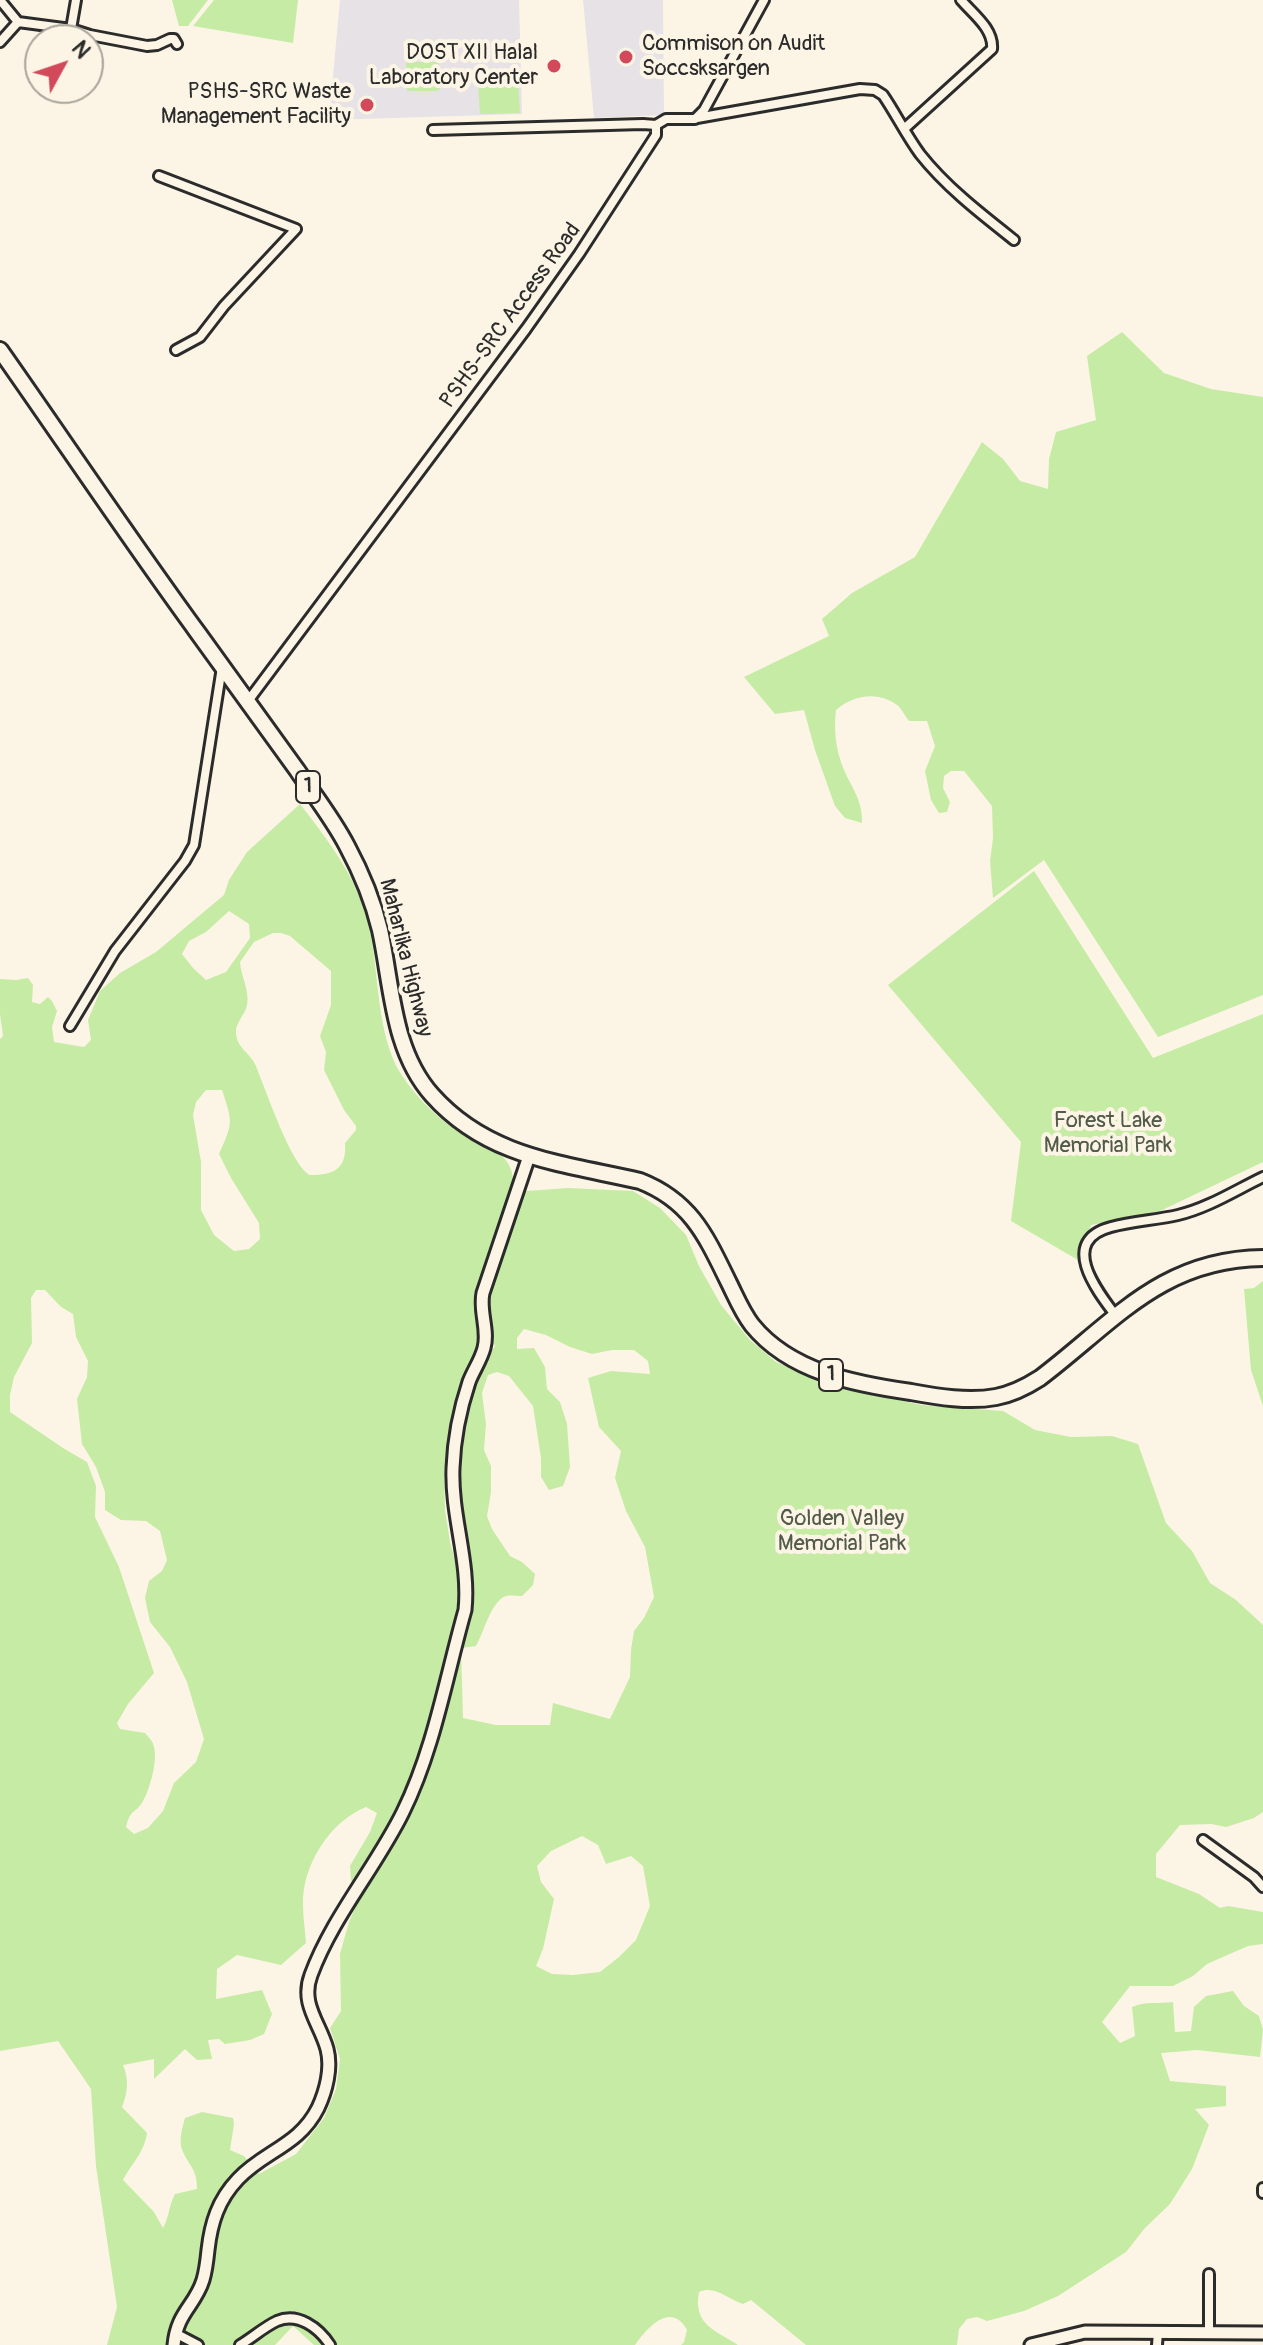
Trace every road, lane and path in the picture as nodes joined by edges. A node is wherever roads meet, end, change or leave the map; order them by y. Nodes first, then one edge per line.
1 (0, 0) edge
2 (76, 0) edge
3 (764, 0) edge
4 (961, 0) edge
5 (18, 22) junction
6 (33, 24) edge
7 (72, 24) edge
8 (104, 38) edge
9 (0, 42) edge
10 (177, 44) dead end
11 (697, 118) junction
12 (656, 125) junction
13 (904, 129) junction
14 (433, 130) dead end
15 (159, 176) dead end
16 (1014, 240) dead end
17 (0, 350) edge
18 (176, 350) dead end
19 (223, 667) junction
20 (248, 701) junction
21 (70, 1026) dead end
22 (529, 1156) junction
23 (1263, 1177) edge
24 (1263, 1258) edge
25 (1116, 1316) junction
26 (1203, 1840) dead end
27 (1263, 1887) edge
28 (1209, 2274) dead end
29 (1209, 2333) junction
30 (1263, 2333) edge
31 (174, 2339) edge
32 (1157, 2339) edge
33 (198, 2345) edge
34 (240, 2345) edge
35 (330, 2345) edge
36 (1031, 2345) edge

1 - 5 street
2 - 7 street
3 - 11 street
4 - 13 street
5 - 6 street
5 - 9 street
8 - 10 street
11 - 12 street
11 - 13 street
12 - 14 street
12 - 20 street, PSHS-SRC Access Road
13 - 16 street
15 - 18 street
17 - 19 highway, Maharlika Highway / 1
19 - 20 highway, Maharlika Highway / 1
19 - 21 street
20 - 22 highway, Maharlika Highway / 1
22 - 25 highway, Maharlika Highway / 1
22 - 31 main road
23 - 25 street
24 - 25 highway, 1
26 - 27 street
28 - 29 street
29 - 30 main road
29 - 32 main road
31 - 33 street
32 - 36 main road
34 - 35 street

